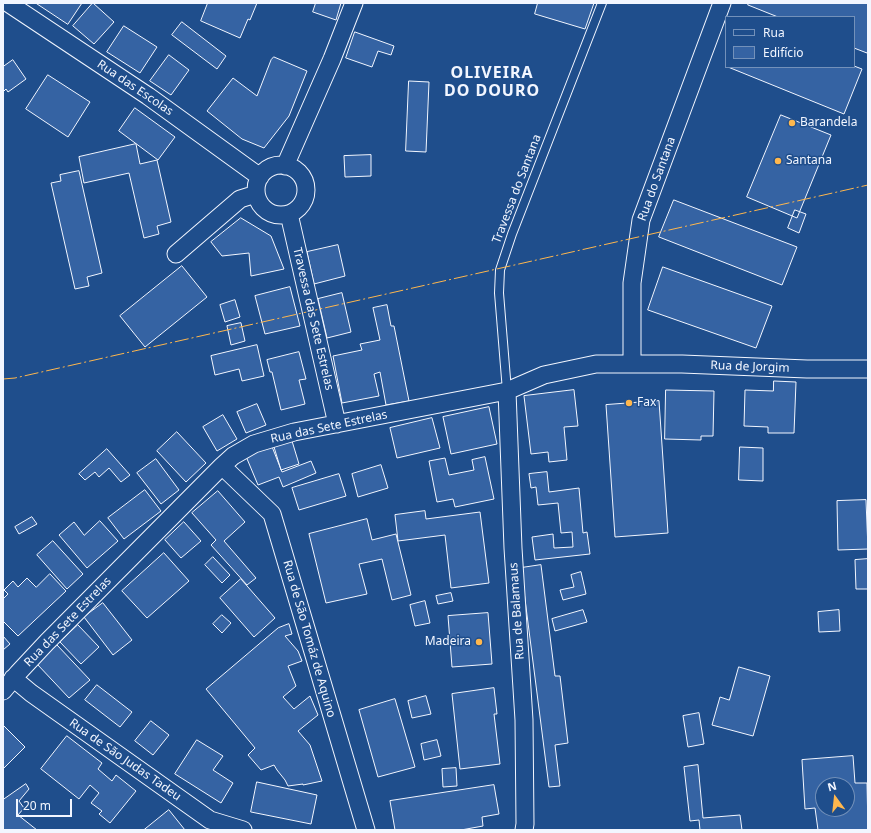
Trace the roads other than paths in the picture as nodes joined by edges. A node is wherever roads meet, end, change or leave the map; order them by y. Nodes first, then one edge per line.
1 (8, 3) edge
2 (354, 3) edge
3 (602, 3) edge
4 (722, 3) edge
5 (285, 166) junction
6 (260, 177) junction
7 (256, 194) junction
8 (289, 214) junction
9 (176, 254) dead end
10 (632, 364) junction
11 (868, 369) edge
12 (507, 391) junction
13 (337, 424) junction
14 (222, 466) junction
15 (8, 685) edge
16 (243, 830) edge
17 (366, 830) edge
18 (524, 830) edge

1 - 6 street, Rua das Escolas
2 - 5 street
3 - 12 lane, Travessa do Santana
4 - 10 street, Rua do Santana
5 - 6 street
5 - 8 street
6 - 7 street
7 - 8 street
7 - 9 street
8 - 13 street, Travessa das Sete Estrelas
10 - 11 street, Rua de Jorgim
10 - 12 street, Rua das Sete Estrelas
12 - 13 street, Rua das Sete Estrelas
12 - 18 street, Rua de Balamaus
13 - 14 street, Rua das Sete Estrelas
14 - 15 street, Rua das Sete Estrelas
14 - 17 street, Rua de São Tomáz de Aquino
15 - 16 street, Rua de São Judas Tadeu

